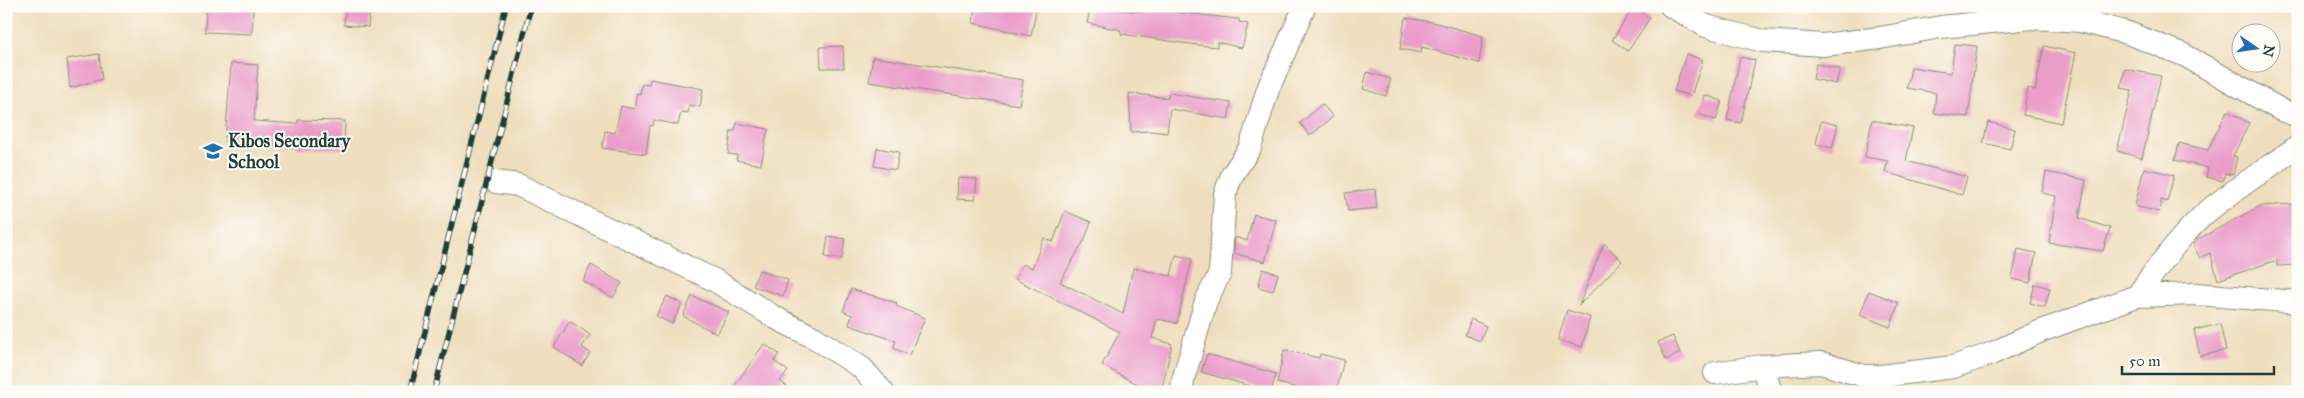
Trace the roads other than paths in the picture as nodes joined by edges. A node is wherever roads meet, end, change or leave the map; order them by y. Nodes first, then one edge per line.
1 (1305, 6) edge
2 (1671, 6) edge
3 (2056, 13) edge
4 (2298, 116) edge
5 (2298, 146) edge
6 (496, 182) dead end
7 (2137, 296) junction
8 (2298, 302) edge
9 (1762, 366) junction
10 (1715, 373) dead end
11 (1860, 384) edge
12 (883, 392) edge
13 (1182, 392) edge
14 (1771, 392) edge

1 - 13 street
2 - 3 street
3 - 4 street
5 - 7 street
6 - 12 street
7 - 8 street
7 - 11 street
9 - 10 street
9 - 11 street
9 - 14 street

